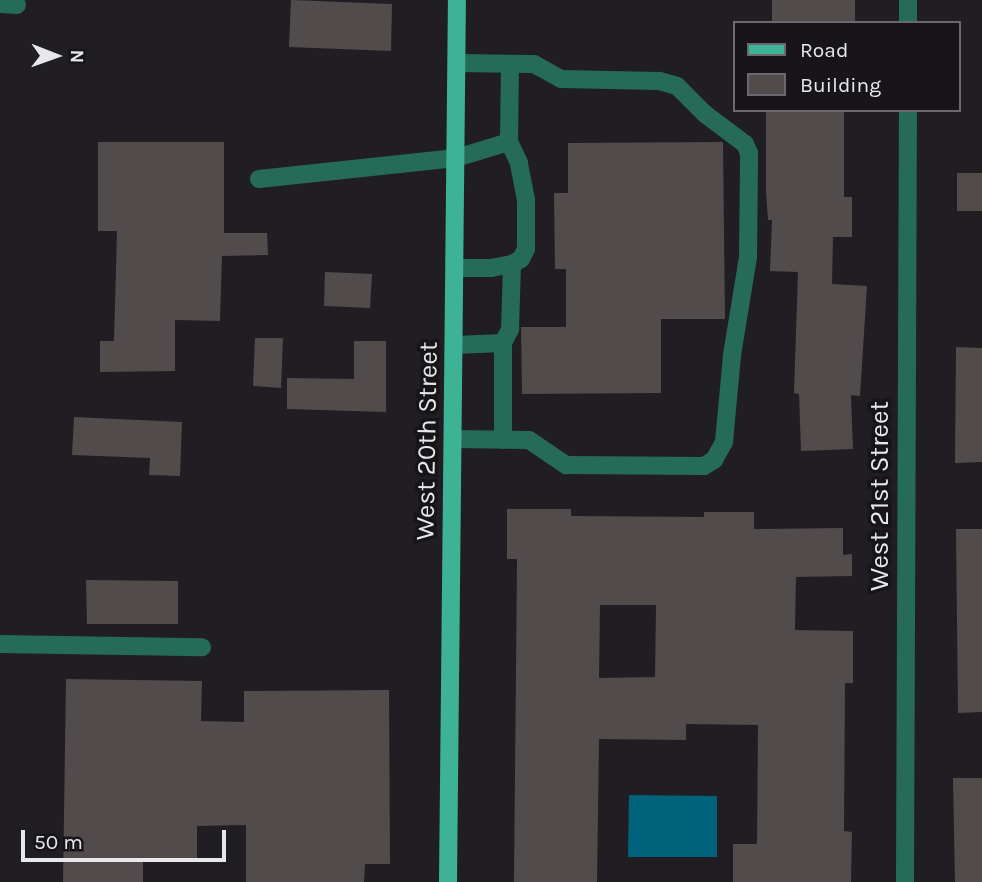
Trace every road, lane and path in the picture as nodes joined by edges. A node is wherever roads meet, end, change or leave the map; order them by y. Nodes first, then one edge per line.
1 (457, 0) edge
2 (908, 0) edge
3 (908, 21) edge
4 (457, 63) junction
5 (510, 64) junction
6 (908, 112) edge
7 (509, 142) junction
8 (456, 158) junction
9 (259, 179) dead end
10 (512, 264) junction
11 (455, 268) junction
12 (503, 344) junction
13 (454, 345) junction
14 (453, 439) junction
15 (503, 440) junction
16 (0, 644) edge
17 (202, 647) dead end
18 (448, 882) edge
19 (905, 882) edge

1 - 4 main road, West 20th Street
2 - 3 street
4 - 5 street
4 - 8 main road, West 20th Street
5 - 7 street
5 - 15 street
6 - 19 street, West 21st Street
7 - 8 street
7 - 10 street
8 - 9 street
8 - 11 main road, West 20th Street
10 - 11 street
10 - 12 street
11 - 13 main road, West 20th Street
12 - 13 street
12 - 15 street
13 - 14 main road, West 20th Street
14 - 15 street
14 - 18 main road, West 20th Street
16 - 17 street

